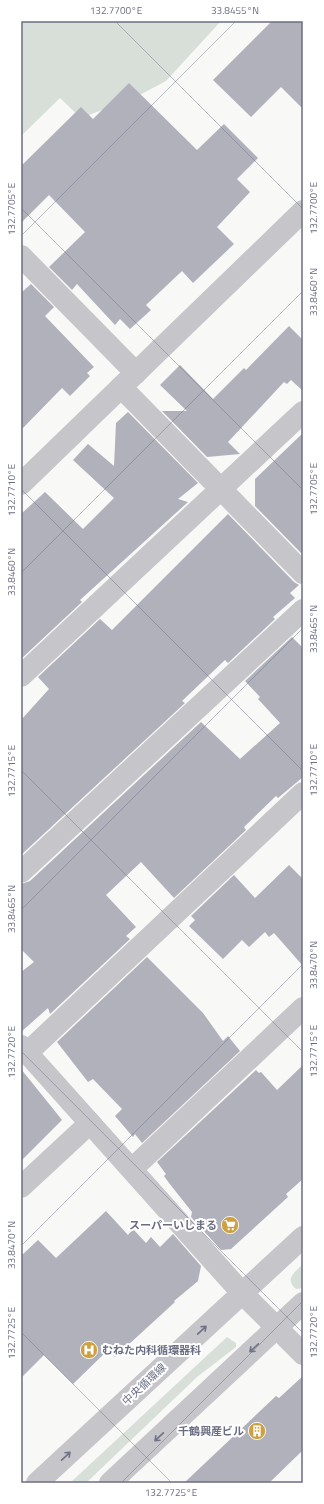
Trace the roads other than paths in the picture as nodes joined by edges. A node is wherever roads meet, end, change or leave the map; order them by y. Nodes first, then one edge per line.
1 (303, 211) edge
2 (21, 256) edge
3 (128, 380) junction
4 (303, 412) edge
5 (21, 484) edge
6 (222, 490) junction
7 (303, 573) edge
8 (303, 610) edge
9 (21, 676) edge
10 (303, 793) edge
11 (21, 872) edge
12 (303, 1008) edge
13 (24, 1049) edge
14 (90, 1123) junction
15 (132, 1169) junction
16 (21, 1187) edge
17 (303, 1237) edge
18 (242, 1293) junction
19 (303, 1303) edge
20 (277, 1327) junction
21 (303, 1354) edge
22 (37, 1483) edge
23 (110, 1483) edge

1 - 3 street
2 - 3 street
3 - 5 street
3 - 6 street
4 - 6 street
6 - 7 street
6 - 9 street
8 - 11 street
10 - 13 street
12 - 15 street
13 - 14 street
14 - 15 street
14 - 16 street
15 - 18 street
17 - 18 street, 中央循環線
18 - 20 street
22 -> 18 street, 中央循環線
19 - 20 street
20 - 21 street
20 -> 23 street

